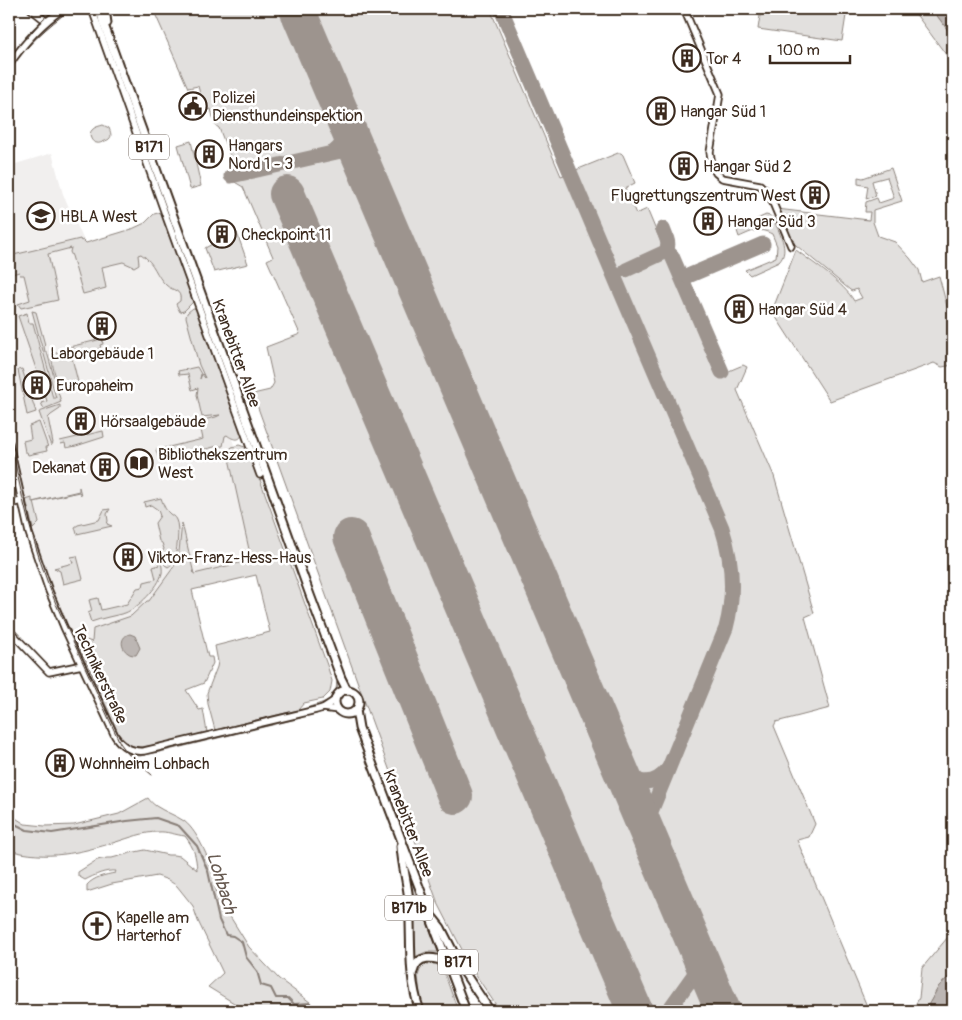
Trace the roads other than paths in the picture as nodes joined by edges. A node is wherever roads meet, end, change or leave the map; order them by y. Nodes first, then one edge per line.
1 (31, 9) edge
2 (63, 9) edge
3 (92, 9) edge
4 (100, 9) edge
5 (105, 9) edge
6 (684, 9) edge
7 (46, 21) junction
8 (109, 36) junction
9 (9, 65) edge
10 (791, 246) dead end
11 (9, 443) edge
12 (260, 475) dead end
13 (22, 501) junction
14 (9, 504) edge
15 (9, 630) edge
16 (82, 666) junction
17 (344, 691) junction
18 (335, 700) junction
19 (323, 708) junction
20 (338, 710) junction
21 (356, 710) junction
22 (347, 714) junction
23 (359, 728) junction
24 (401, 840) junction
25 (428, 911) junction
26 (447, 962) junction
27 (412, 977) junction
28 (420, 1011) edge
29 (466, 1011) edge
30 (490, 1011) edge

1 - 7 street
2 - 7 street
3 - 12 street, Kranebitter Allee
4 - 8 main road, Kranebitter Allee / B171
5 - 8 main road, Kranebitter Allee / B171
6 - 10 street
7 - 9 street
8 - 17 main road, Kranebitter Allee / B171
11 - 13 street, Technikerstraße
13 - 14 street
13 - 16 street, Technikerstraße
15 - 16 street
16 - 19 street, Technikerstraße
17 - 18 main road
17 - 21 main road, B171
18 - 19 street, Technikerstraße
18 - 20 main road
19 - 20 street, Technikerstraße
20 - 22 main road, B171
21 - 22 main road
21 - 23 main road, Kranebitter Allee / B171
22 - 23 main road, Kranebitter Allee / B171
23 - 24 main road, Kranebitter Allee / B171
24 - 25 main road, Kranebitter Allee / B171
24 - 27 main road, B171b
25 - 26 main road, Kranebitter Allee / B171
25 - 30 main road, B171
26 - 27 main road
26 - 29 main road, Kranebitter Allee / B171
27 - 28 main road, B171b

